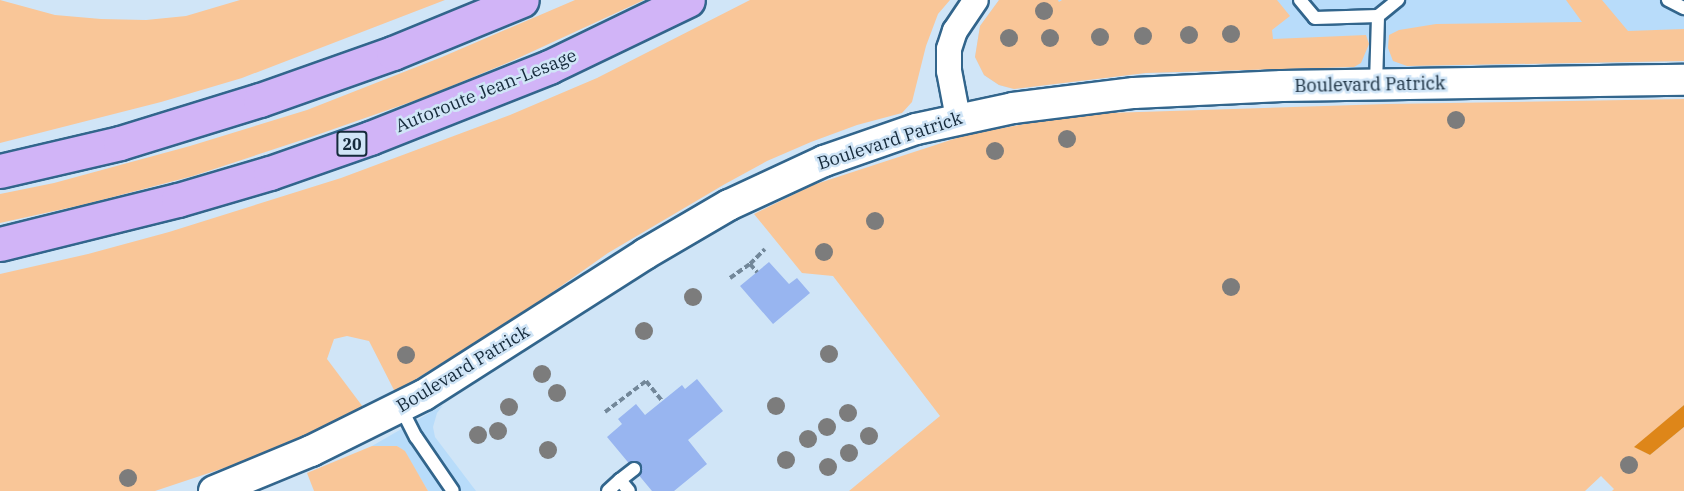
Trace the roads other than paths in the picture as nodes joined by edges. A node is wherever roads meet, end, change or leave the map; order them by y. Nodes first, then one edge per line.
1 (522, 0) edge
2 (688, 0) edge
3 (976, 0) edge
4 (1300, 0) edge
5 (1398, 0) edge
6 (1668, 0) edge
7 (1684, 8) edge
8 (1378, 16) junction
9 (1684, 80) edge
10 (1376, 85) junction
11 (958, 118) junction
12 (0, 171) edge
13 (0, 244) edge
14 (401, 408) junction
15 (634, 469) dead end
16 (620, 480) junction
17 (214, 491) edge
18 (453, 491) edge
19 (608, 491) edge
20 (629, 491) edge

1 - 12 highway
2 - 13 highway, Autoroute Jean-Lesage / 20
3 - 11 street
4 - 8 lane
5 - 8 lane
6 - 7 lane
8 - 10 lane
9 - 10 street, Boulevard Patrick
10 - 11 street, Boulevard Patrick
11 - 14 street, Boulevard Patrick
14 - 17 street, Boulevard Patrick
14 - 18 lane
15 - 16 lane
16 - 19 lane
16 - 20 lane

